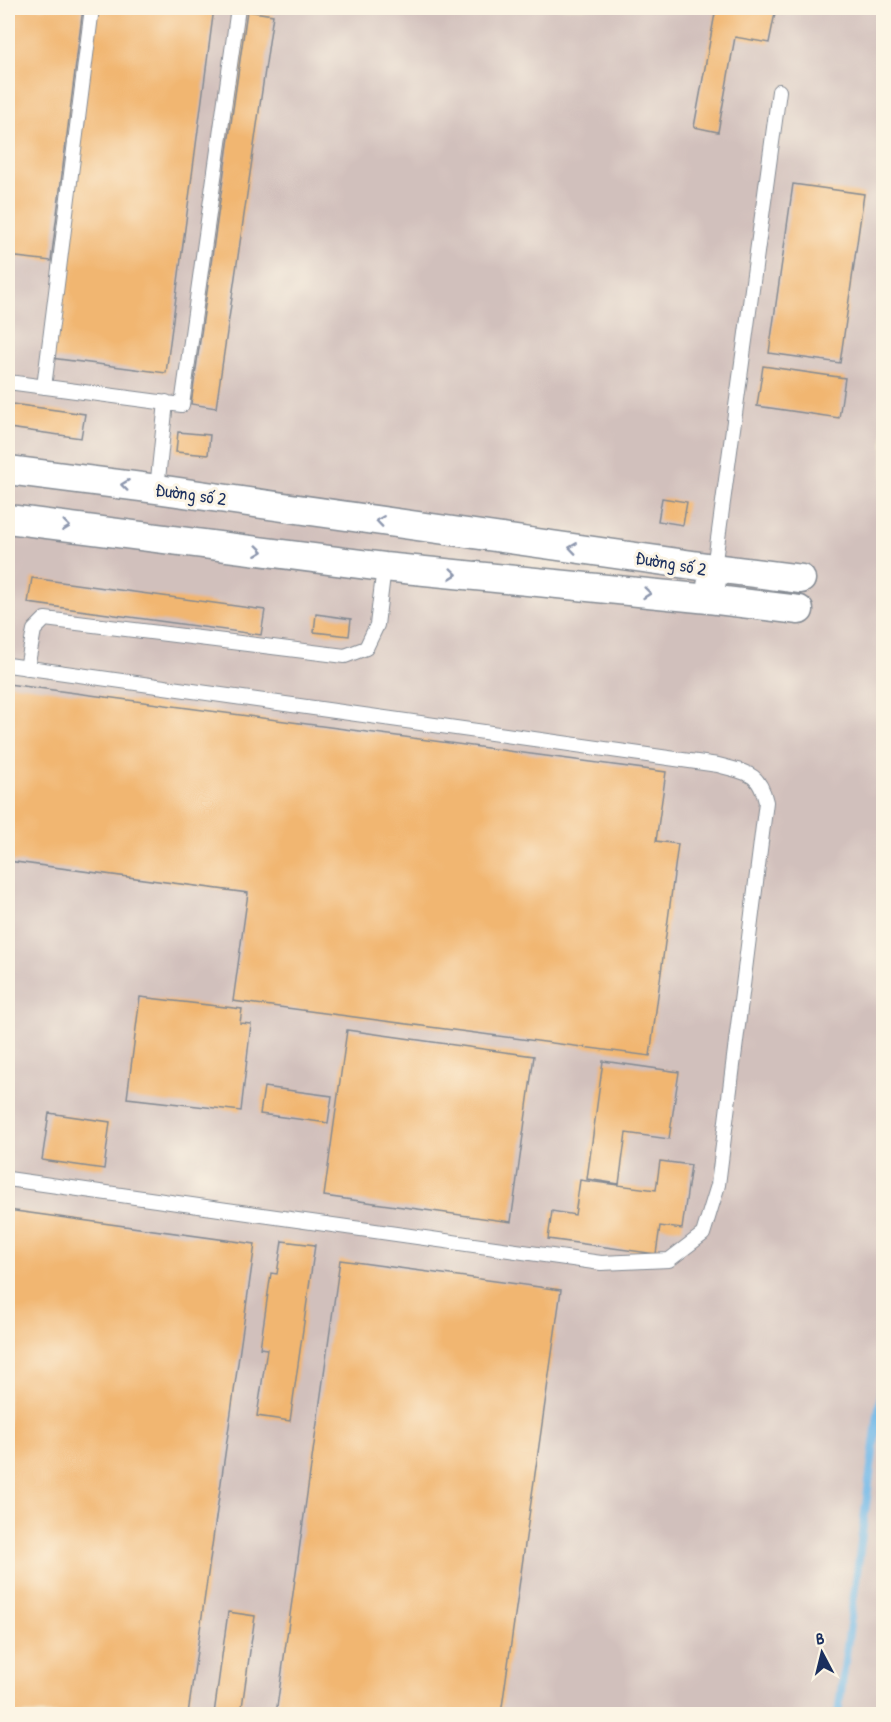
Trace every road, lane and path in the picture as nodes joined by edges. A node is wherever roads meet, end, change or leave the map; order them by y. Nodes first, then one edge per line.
1 (92, 8) edge
2 (238, 8) edge
3 (779, 91) dead end
4 (8, 382) edge
5 (44, 387) junction
6 (166, 402) junction
7 (8, 470) edge
8 (157, 489) junction
9 (8, 519) edge
10 (384, 567) junction
11 (714, 568) junction
12 (801, 579) dead end
13 (709, 599) junction
14 (799, 610) dead end
15 (8, 665) edge
16 (27, 668) junction
17 (8, 1179) edge

1 - 5 lane
2 - 6 lane
3 - 11 lane
4 - 5 lane
5 - 6 lane
6 - 8 lane
8 -> 7 street, Đường số 2
11 -> 8 street, Đường số 2
9 -> 10 street, Đường số 2
10 -> 13 street, Đường số 2
10 - 16 lane
11 - 12 street
11 - 13 street, Đường số 2
13 - 14 street
15 - 16 lane
16 - 17 lane

